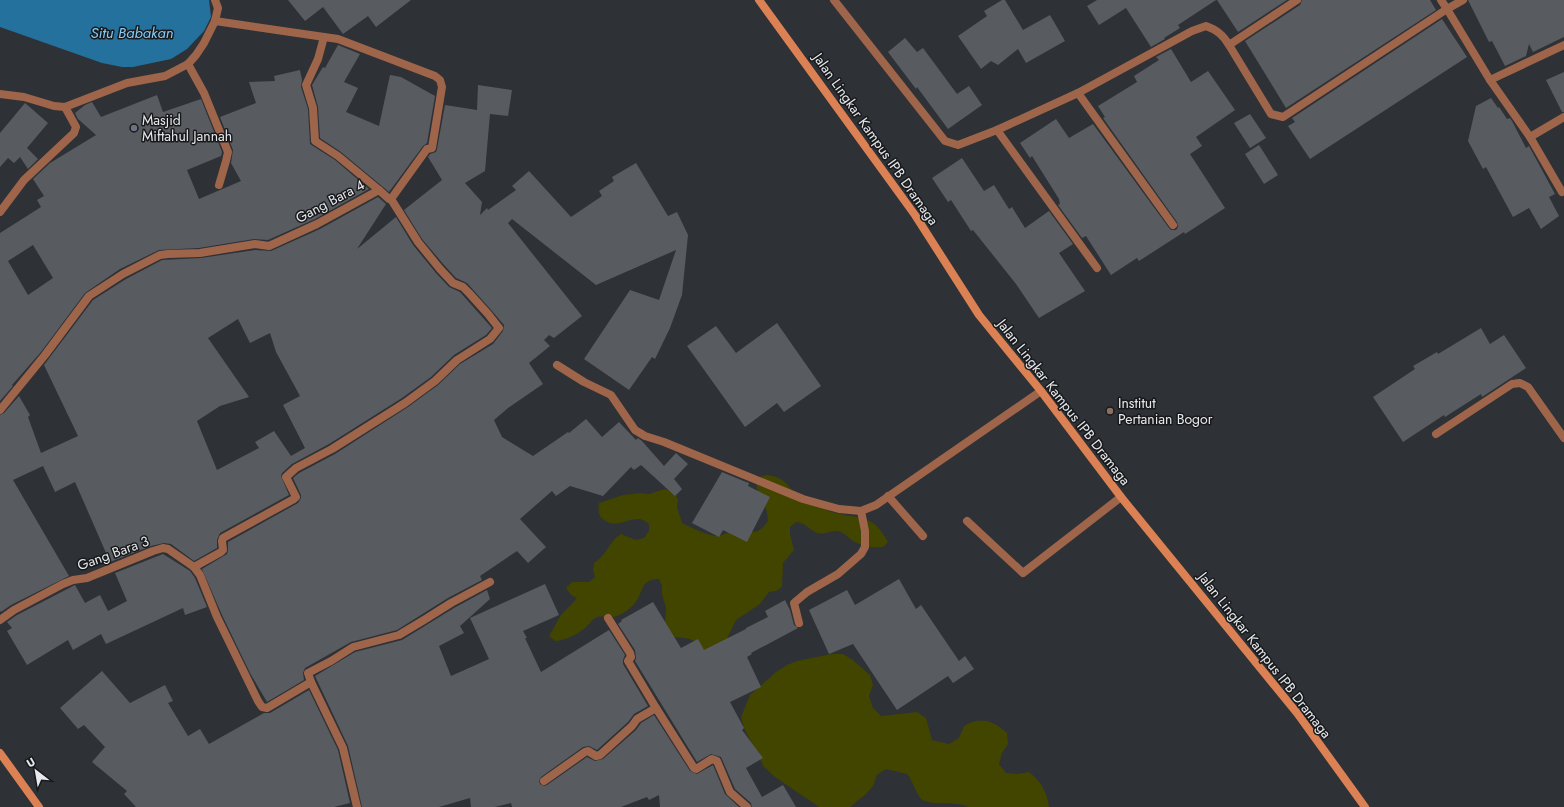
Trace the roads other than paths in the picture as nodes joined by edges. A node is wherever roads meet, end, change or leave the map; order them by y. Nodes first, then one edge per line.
1 (215, 0) edge
2 (759, 0) edge
3 (834, 0) edge
4 (1297, 0) edge
5 (1441, 0) edge
6 (1463, 0) edge
7 (1446, 9) junction
8 (215, 21) junction
9 (324, 37) junction
10 (1229, 45) junction
11 (1564, 45) edge
12 (188, 64) junction
13 (1490, 80) junction
14 (1078, 93) junction
15 (0, 94) edge
16 (65, 107) junction
17 (1564, 117) edge
18 (997, 130) junction
19 (1530, 137) junction
20 (219, 185) dead end
21 (379, 190) junction
22 (1562, 192) dead end
23 (391, 199) junction
24 (0, 212) edge
25 (1173, 225) dead end
26 (1097, 268) dead end
27 (557, 365) dead end
28 (1041, 391) junction
29 (0, 410) edge
30 (1436, 434) dead end
31 (1564, 438) edge
32 (888, 496) junction
33 (1121, 497) junction
34 (861, 511) junction
35 (968, 521) dead end
36 (923, 536) dead end
37 (194, 567) junction
38 (490, 582) dead end
39 (608, 618) dead end
40 (0, 620) edge
41 (799, 623) dead end
42 (311, 682) junction
43 (656, 708) junction
44 (0, 753) edge
45 (544, 781) dead end
46 (39, 807) edge
47 (357, 807) edge
48 (747, 807) edge
49 (1365, 807) edge

1 - 8 street
2 - 28 street, Jalan Lingkar Kampus IPB Dramaga
3 - 18 street
4 - 10 street
5 - 7 street
6 - 7 street
7 - 10 street
7 - 13 street
8 - 9 street
8 - 12 street
9 - 21 street
9 - 23 street
10 - 14 street
11 - 13 street
12 - 16 street
12 - 20 street
13 - 19 street
14 - 18 street
14 - 25 street
15 - 16 street
16 - 24 street
17 - 19 street
18 - 26 street
19 - 22 street
21 - 23 street, Gang Bara 4
21 - 29 street, Gang Bara 4
23 - 37 street
27 - 34 street
28 - 32 street
28 - 33 street, Jalan Lingkar Kampus IPB Dramaga
30 - 31 street
32 - 34 street
32 - 36 street
33 - 35 street
33 - 49 street, Jalan Lingkar Kampus IPB Dramaga
34 - 41 street
37 - 40 street, Gang Bara 3
37 - 42 street
38 - 42 street
39 - 43 street
42 - 47 street
43 - 45 street
43 - 48 street
44 - 46 street

